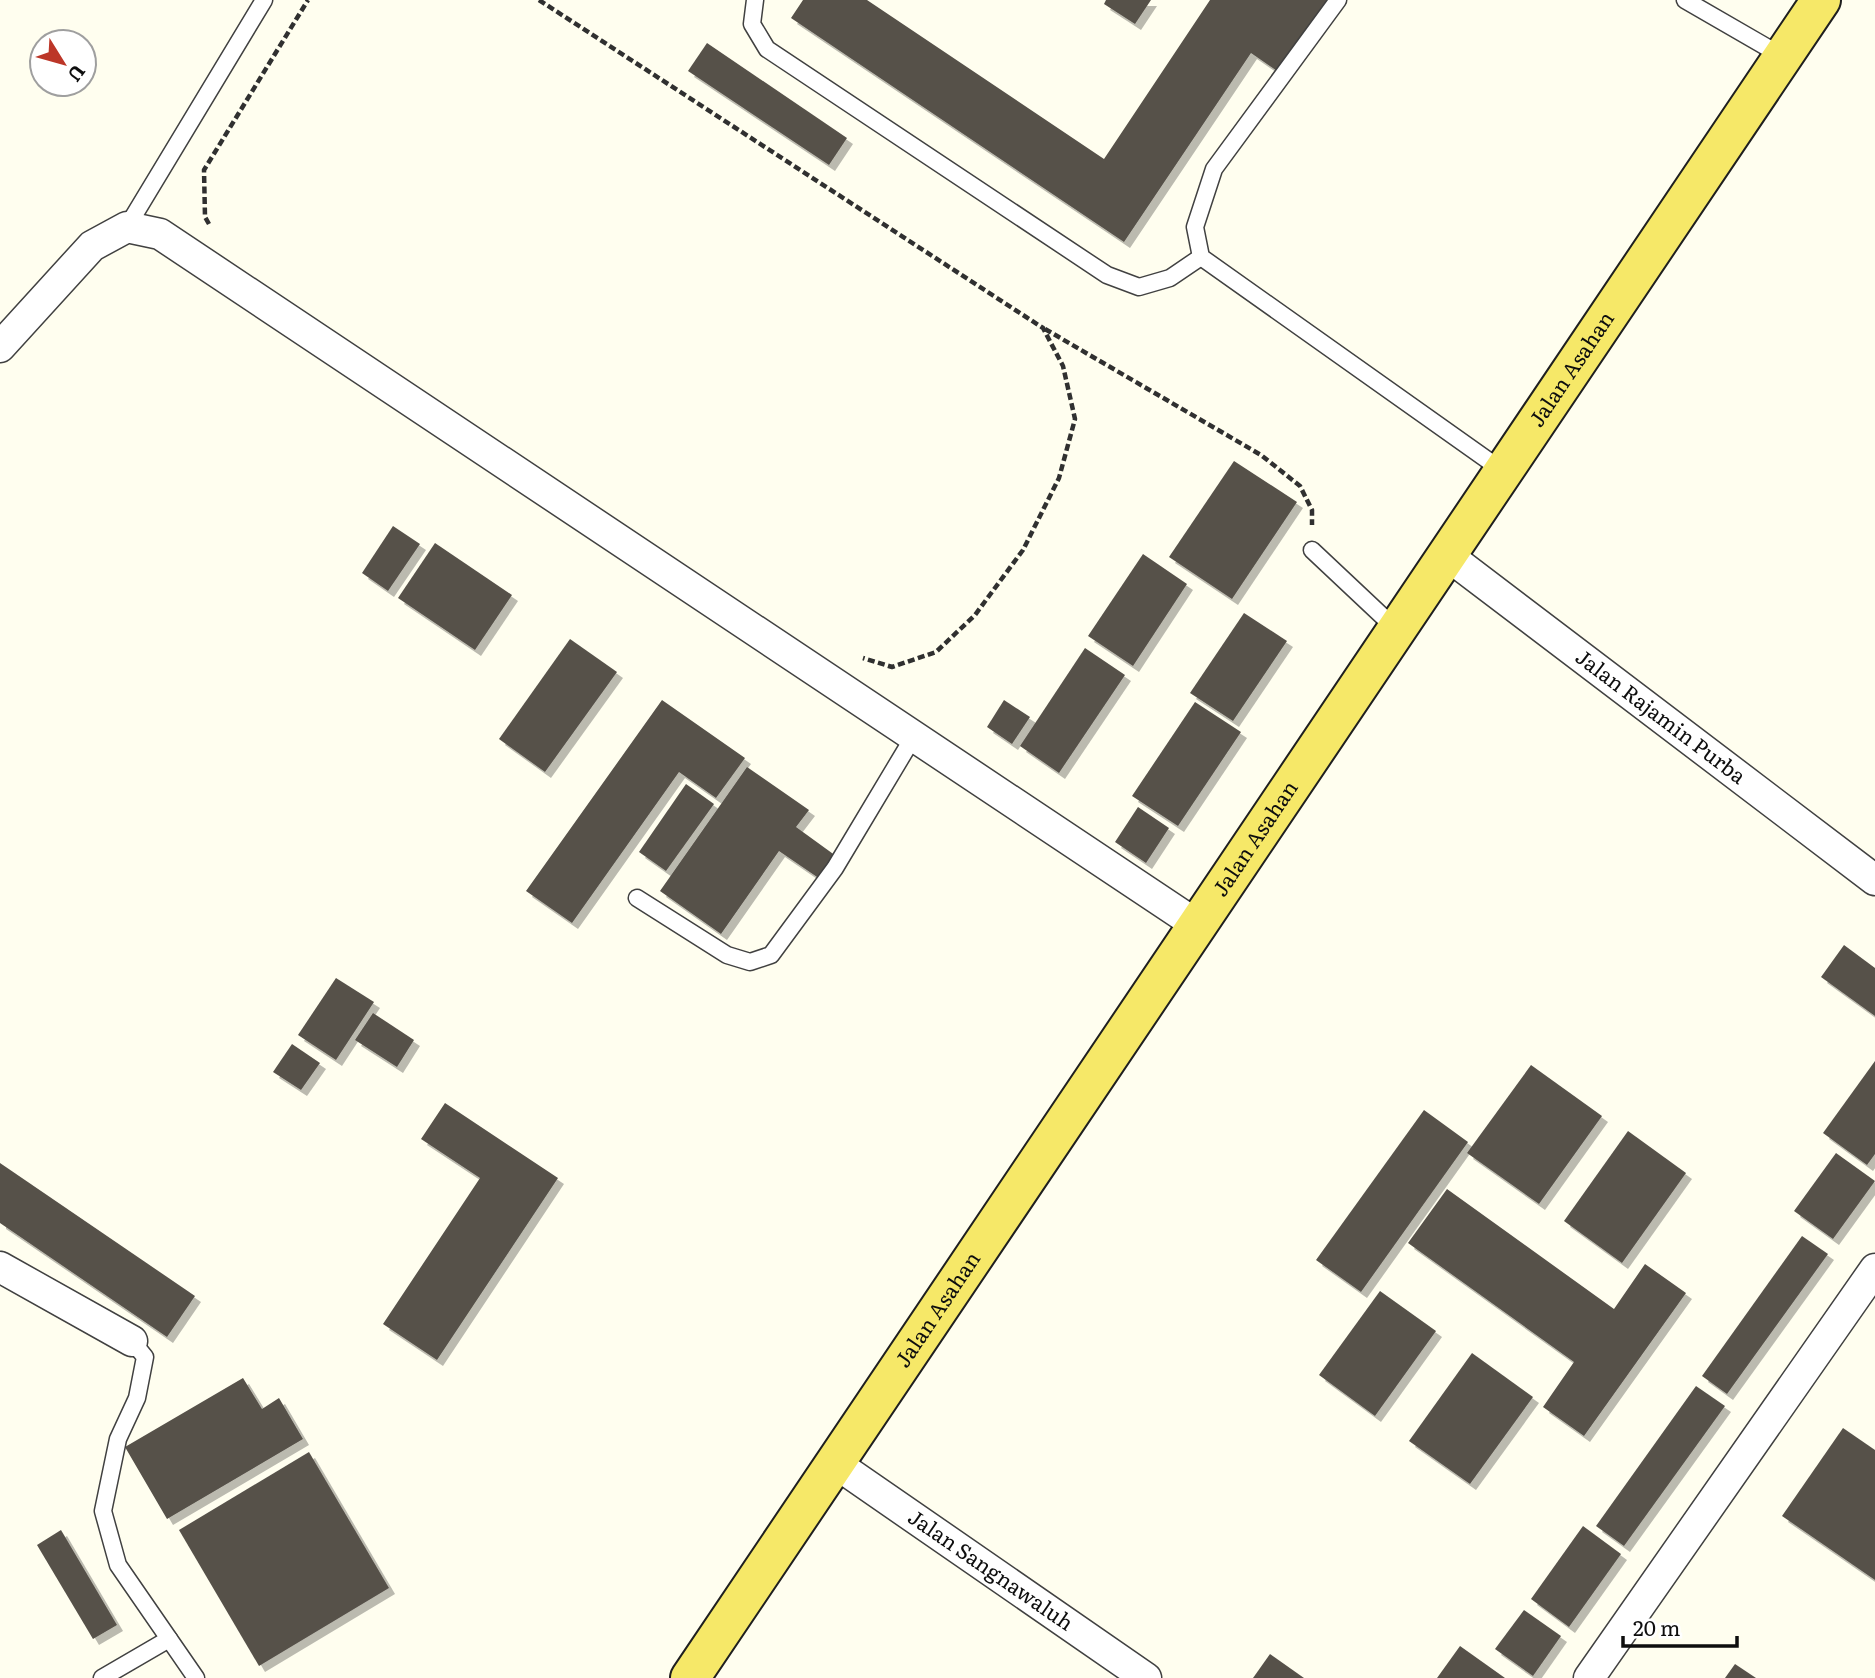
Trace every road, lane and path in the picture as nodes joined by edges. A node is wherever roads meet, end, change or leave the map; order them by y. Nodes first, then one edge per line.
1 (264, 0) edge
2 (308, 0) edge
3 (539, 0) edge
4 (755, 0) edge
5 (1338, 0) edge
6 (1685, 0) edge
7 (1821, 0) edge
8 (1782, 57) junction
9 (128, 227) junction
10 (211, 228) dead end
11 (1201, 257) junction
12 (1043, 328) junction
13 (0, 348) edge
14 (1503, 471) junction
15 (1312, 550) joint
16 (1447, 555) junction
17 (1396, 629) junction
18 (856, 656) dead end
19 (914, 736) junction
20 (1875, 880) edge
21 (636, 898) dead end
22 (1197, 925) junction
23 (0, 1267) edge
24 (1875, 1269) edge
25 (131, 1341) joint
26 (835, 1463) junction
27 (169, 1639) junction
28 (102, 1678) edge
29 (196, 1678) edge
30 (690, 1678) edge
31 (1146, 1678) edge
32 (1589, 1678) edge

1 - 9 lane
2 - 10 path
3 - 12 path
4 - 11 lane
5 - 11 lane
6 - 8 lane
7 - 8 main road, Jalan Asahan
8 - 14 main road, Jalan Asahan
9 - 13 street
9 - 19 street
11 - 14 lane
12 - 15 path
12 - 18 path
14 - 16 main road, Jalan Asahan
15 - 17 lane
16 - 17 main road, Jalan Asahan
16 - 20 street, Jalan Rajamin Purba
17 - 22 main road, Jalan Asahan
19 - 21 lane
19 - 22 street
22 - 26 main road, Jalan Asahan
23 - 25 street
24 - 32 street
25 - 27 lane
26 - 30 main road, Jalan Asahan
26 - 31 street, Jalan Sangnawaluh
27 - 28 lane
27 - 29 lane

